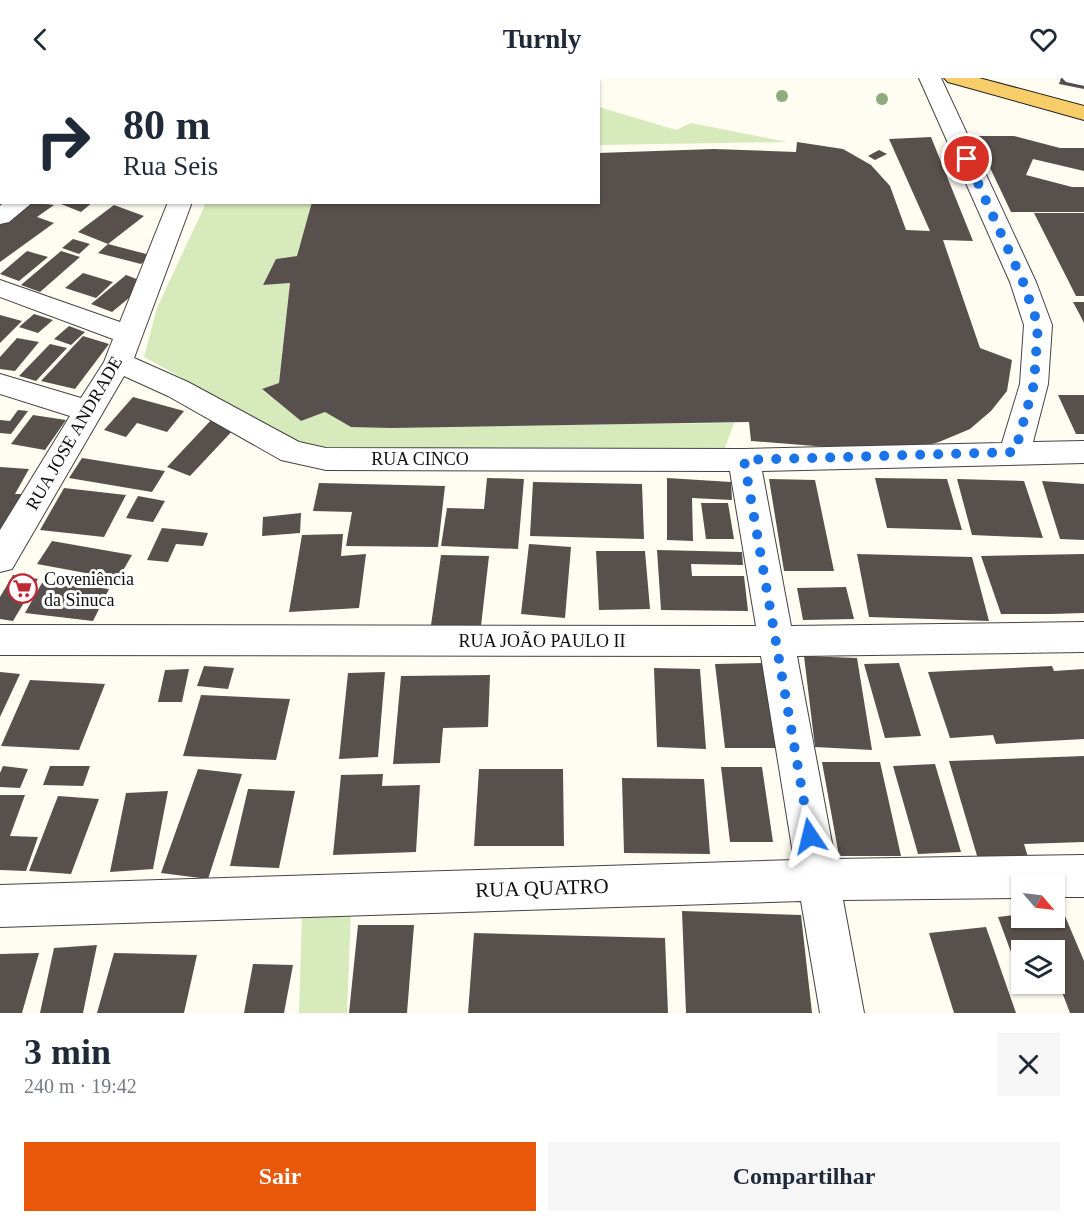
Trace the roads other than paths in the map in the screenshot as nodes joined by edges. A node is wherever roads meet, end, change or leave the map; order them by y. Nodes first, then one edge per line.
1 (930, 78) edge
2 (955, 78) edge
3 (1073, 78) edge
4 (1084, 80) edge
5 (1084, 113) edge
6 (18, 204) edge
7 (179, 204) edge
8 (0, 217) edge
9 (0, 288) edge
10 (124, 348) junction
11 (0, 384) edge
12 (89, 411) junction
13 (1015, 452) junction
14 (1084, 452) edge
15 (744, 460) junction
16 (0, 559) edge
17 (1084, 637) edge
18 (0, 640) edge
19 (776, 641) junction
20 (1084, 876) edge
21 (818, 880) junction
22 (0, 906) edge
23 (842, 1013) edge

1 - 13 street
2 - 5 main road
3 - 4 street
6 - 8 street
7 - 10 street, RUA JOSE ANDRADE
9 - 10 street, RUA CINCO
10 - 12 street, RUA JOSE ANDRADE
10 - 15 street, RUA CINCO
11 - 12 street
12 - 16 street, RUA JOSE ANDRADE
13 - 14 street, RUA CINCO
13 - 15 street, RUA CINCO
15 - 19 street
17 - 19 street, RUA JOÃO PAULO II
18 - 19 street, RUA JOÃO PAULO II
19 - 21 street
20 - 21 street, RUA QUATRO
21 - 22 street, RUA QUATRO
21 - 23 street

